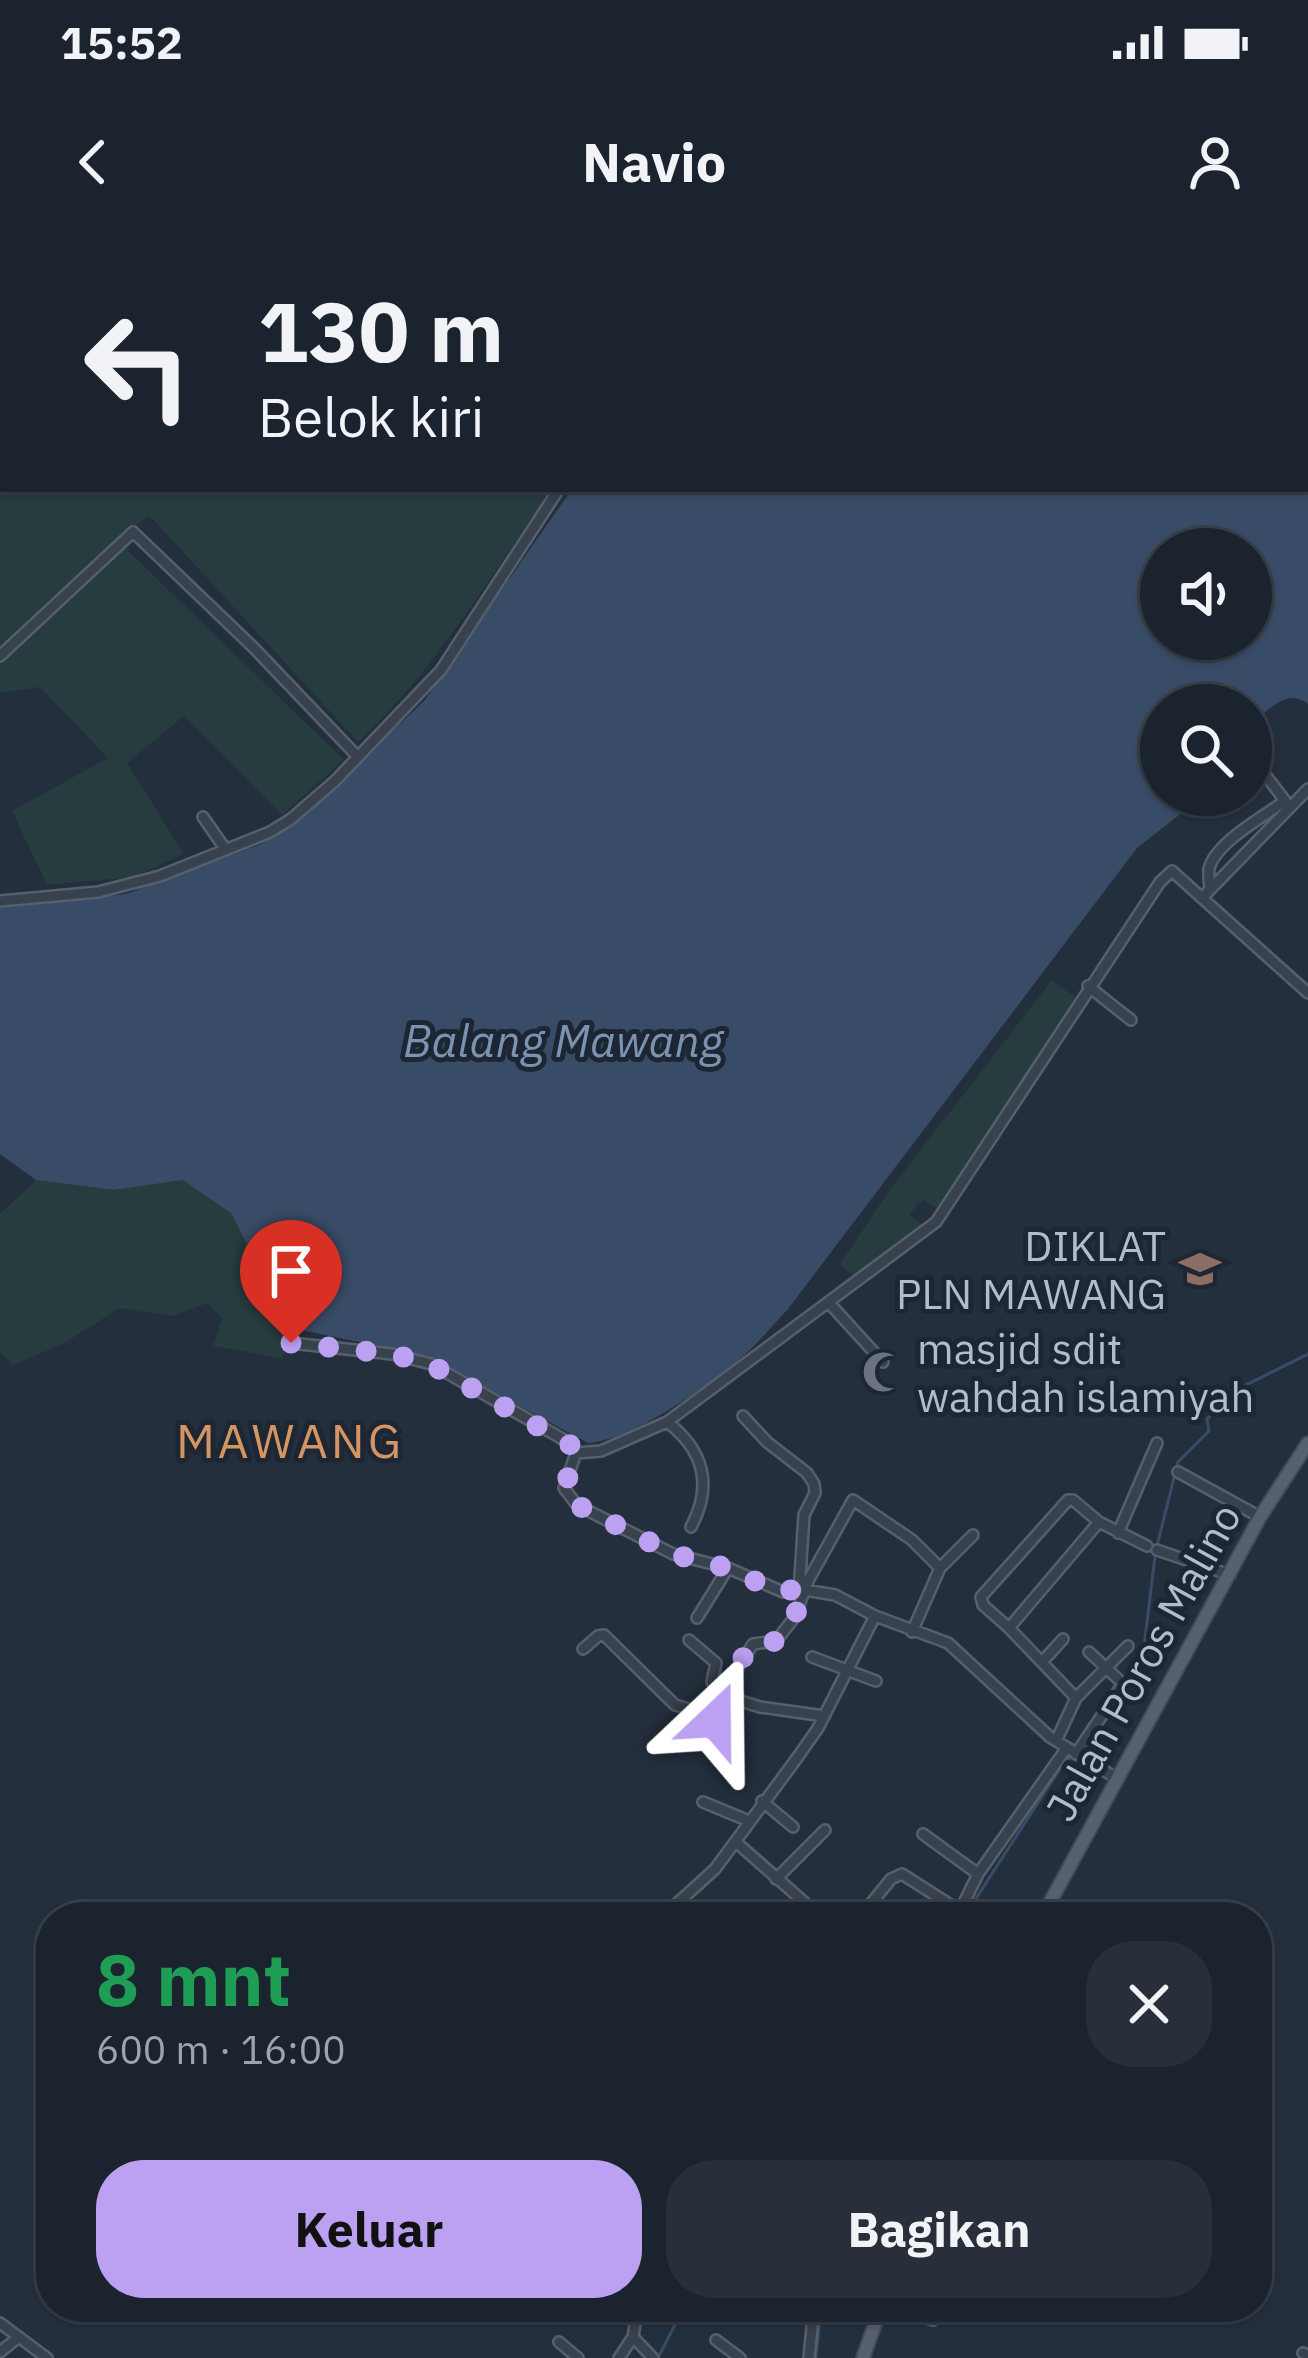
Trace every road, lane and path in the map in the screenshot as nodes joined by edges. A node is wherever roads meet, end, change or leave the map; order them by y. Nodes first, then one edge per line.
1 (558, 492) edge
2 (0, 656) edge
3 (358, 757) junction
4 (1272, 786) edge
5 (1308, 789) edge
6 (1287, 804) junction
7 (203, 817) dead end
8 (226, 850) junction
9 (1206, 894) junction
10 (0, 901) edge
11 (1088, 986) junction
12 (1308, 993) edge
13 (1131, 1020) dead end
14 (830, 1304) junction
15 (291, 1343) dead end
16 (883, 1362) dead end
17 (743, 1416) dead end
18 (667, 1422) junction
19 (1157, 1443) dead end
20 (1308, 1443) edge
21 (577, 1453) junction
22 (1303, 1461) edge
23 (1178, 1472) dead end
24 (1260, 1517) junction
25 (1100, 1522) junction
26 (691, 1527) dead end
27 (1118, 1533) junction
28 (973, 1535) dead end
29 (728, 1568) junction
30 (940, 1568) junction
31 (1230, 1575) junction
32 (862, 1588) dead end
33 (802, 1591) junction
34 (854, 1603) junction
35 (875, 1616) junction
36 (697, 1618) dead end
37 (1010, 1628) junction
38 (912, 1632) junction
39 (1063, 1639) dead end
40 (689, 1640) dead end
41 (1128, 1646) dead end
42 (583, 1649) dead end
43 (1089, 1652) dead end
44 (812, 1657) dead end
45 (1043, 1661) junction
46 (849, 1667) junction
47 (1106, 1669) junction
48 (876, 1681) dead end
49 (728, 1694) junction
50 (1076, 1698) junction
51 (824, 1716) junction
52 (1056, 1741) junction
53 (1072, 1752) junction
54 (1116, 1778) junction
55 (762, 1801) junction
56 (703, 1802) dead end
57 (748, 1821) junction
58 (794, 1827) dead end
59 (825, 1830) dead end
60 (923, 1834) dead end
61 (736, 1842) junction
62 (978, 1874) junction
63 (776, 1879) junction
64 (679, 1902) edge
65 (803, 1902) edge
66 (872, 1902) edge
67 (942, 1902) edge
68 (965, 1902) edge
69 (1050, 1902) edge
70 (637, 2322) edge
71 (813, 2322) edge
72 (879, 2322) edge
73 (0, 2323) edge
74 (633, 2337) junction
75 (716, 2340) dead end
76 (559, 2342) dead end
77 (10, 2344) edge
78 (47, 2358) edge
79 (578, 2358) edge
80 (619, 2358) edge
81 (653, 2358) edge
82 (740, 2358) edge
83 (809, 2358) edge
84 (863, 2358) edge

1 - 3 street
2 - 3 street
3 - 8 street
4 - 6 street
5 - 6 street
6 - 9 street
6 - 9 street
7 - 8 street
8 - 10 street
9 - 11 street
9 - 12 street
11 - 13 street
11 - 14 street
14 - 16 street
14 - 18 street
15 - 21 street
17 - 33 street
18 - 21 street
18 - 26 street
19 - 27 street
20 - 22 main road, Jalan Poros Malino
21 - 29 street
22 - 24 main road, Jalan Poros Malino
23 - 24 street
24 - 31 main road, Jalan Poros Malino
25 - 27 street
25 - 37 street
25 - 37 street
27 - 31 street
28 - 30 street
29 - 33 street
29 - 36 street
30 - 33 street
30 - 38 street
31 - 54 main road, Jalan Poros Malino
32 - 34 street
33 - 34 street
33 - 49 street
34 - 35 street
35 - 38 street
35 - 46 street
37 - 45 street
38 - 52 street
39 - 45 street
40 - 49 street
41 - 47 street
42 - 49 street
43 - 47 street
44 - 46 street
45 - 50 street
46 - 48 street
46 - 51 street
47 - 50 street
47 - 53 street
49 - 51 street
50 - 52 street
51 - 55 street
52 - 53 street
53 - 54 street
53 - 62 street
54 - 69 main road, Jalan Poros Malino
55 - 57 street
55 - 58 street
56 - 57 street
57 - 61 street
59 - 63 street
60 - 62 street
61 - 63 street
61 - 64 street
62 - 68 street
63 - 65 street
66 - 67 street
70 - 74 street
71 - 83 street
72 - 84 main road
73 - 77 street
74 - 80 street
74 - 81 street
75 - 82 street
76 - 79 street
77 - 78 street

